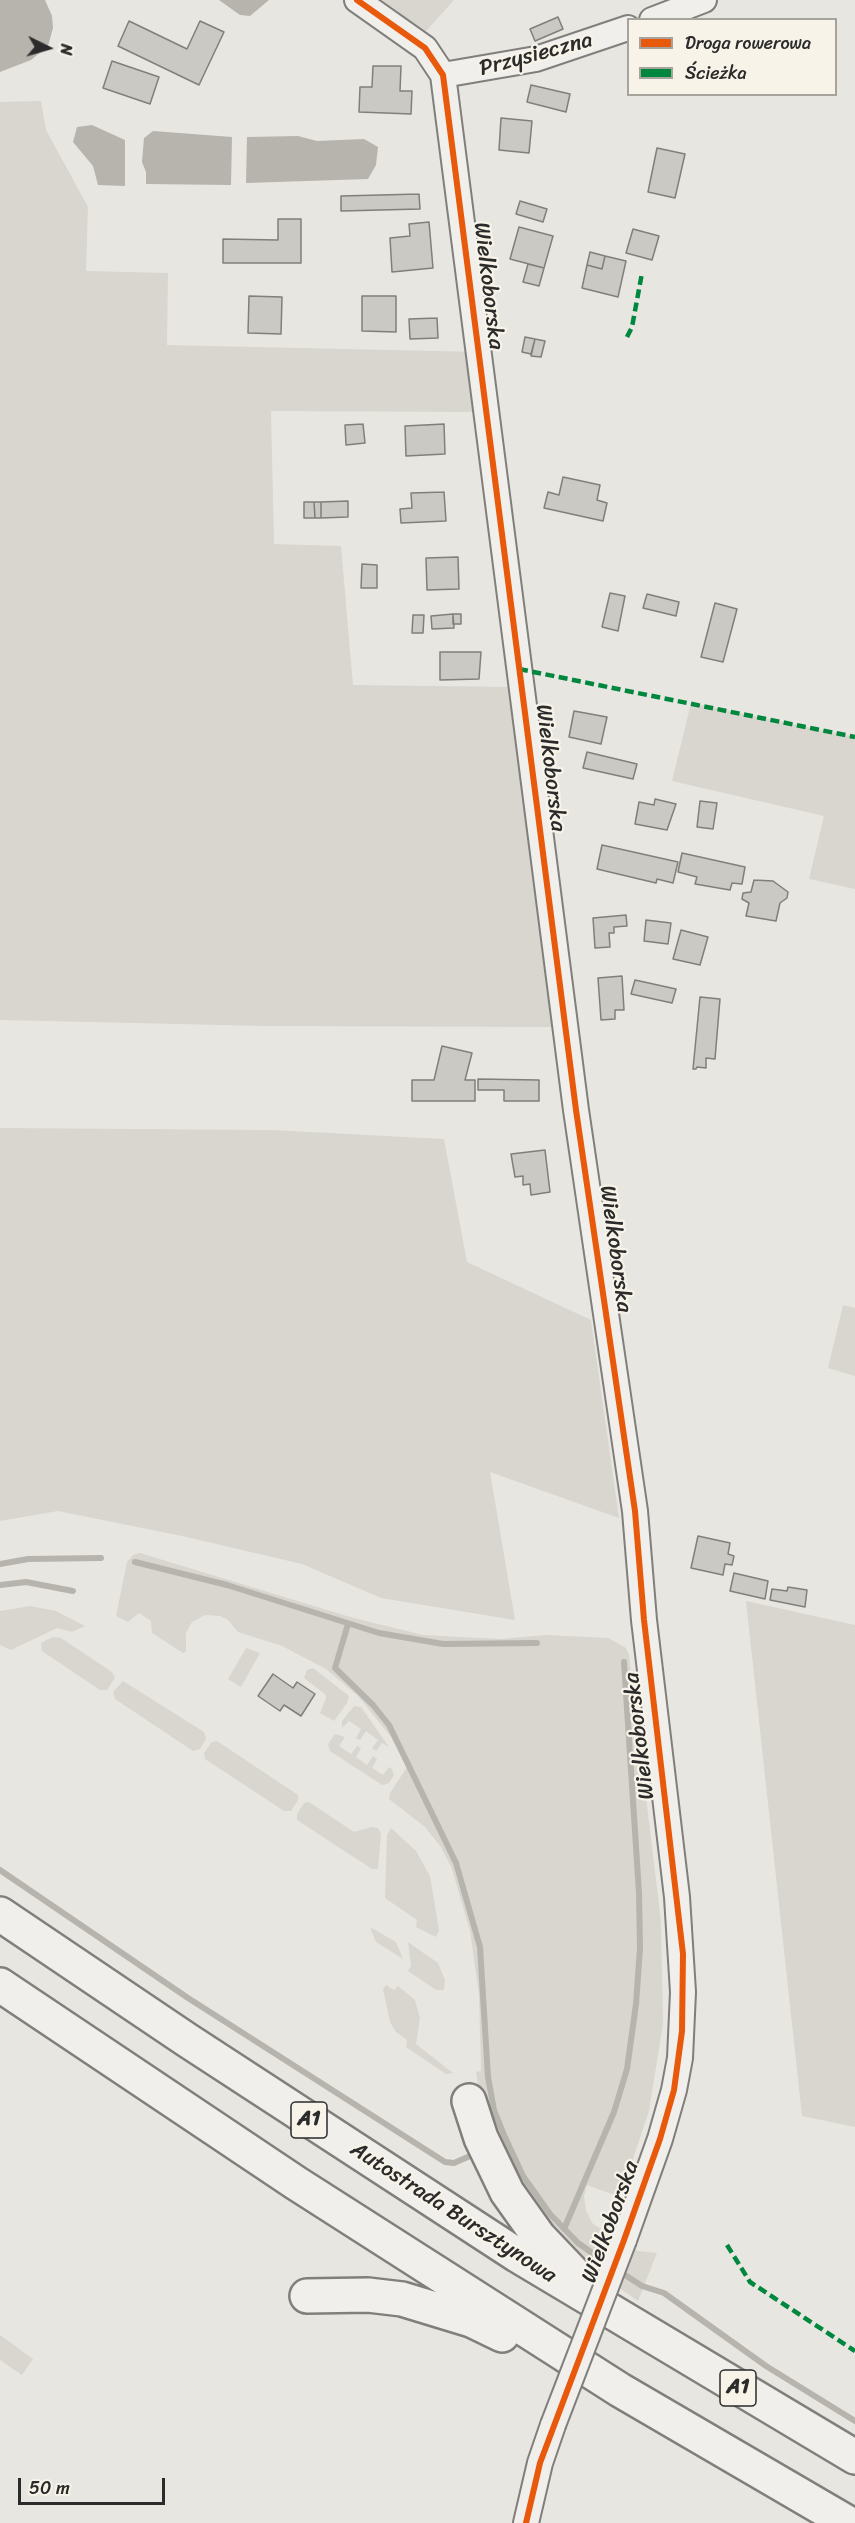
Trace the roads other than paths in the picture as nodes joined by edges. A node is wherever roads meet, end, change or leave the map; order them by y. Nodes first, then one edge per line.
1 (357, 0) edge
2 (704, 0) edge
3 (657, 18) edge
4 (627, 28) edge
5 (443, 75) junction
6 (0, 1914) edge
7 (0, 1986) edge
8 (469, 2101) dead end
9 (307, 2296) dead end
10 (621, 2319) junction
11 (620, 2390) junction
12 (855, 2457) edge
13 (526, 2523) edge
14 (848, 2523) edge

1 - 5 street, Wielkoborska
2 - 3 street
4 - 5 street, Przysieczna
5 - 13 street, Wielkoborska, bridge
6 - 10 highway, Autostrada Bursztynowa / A1
7 - 11 highway
8 - 10 highway
9 - 11 highway
10 - 12 highway, Autostrada Bursztynowa / A1
11 - 14 highway

